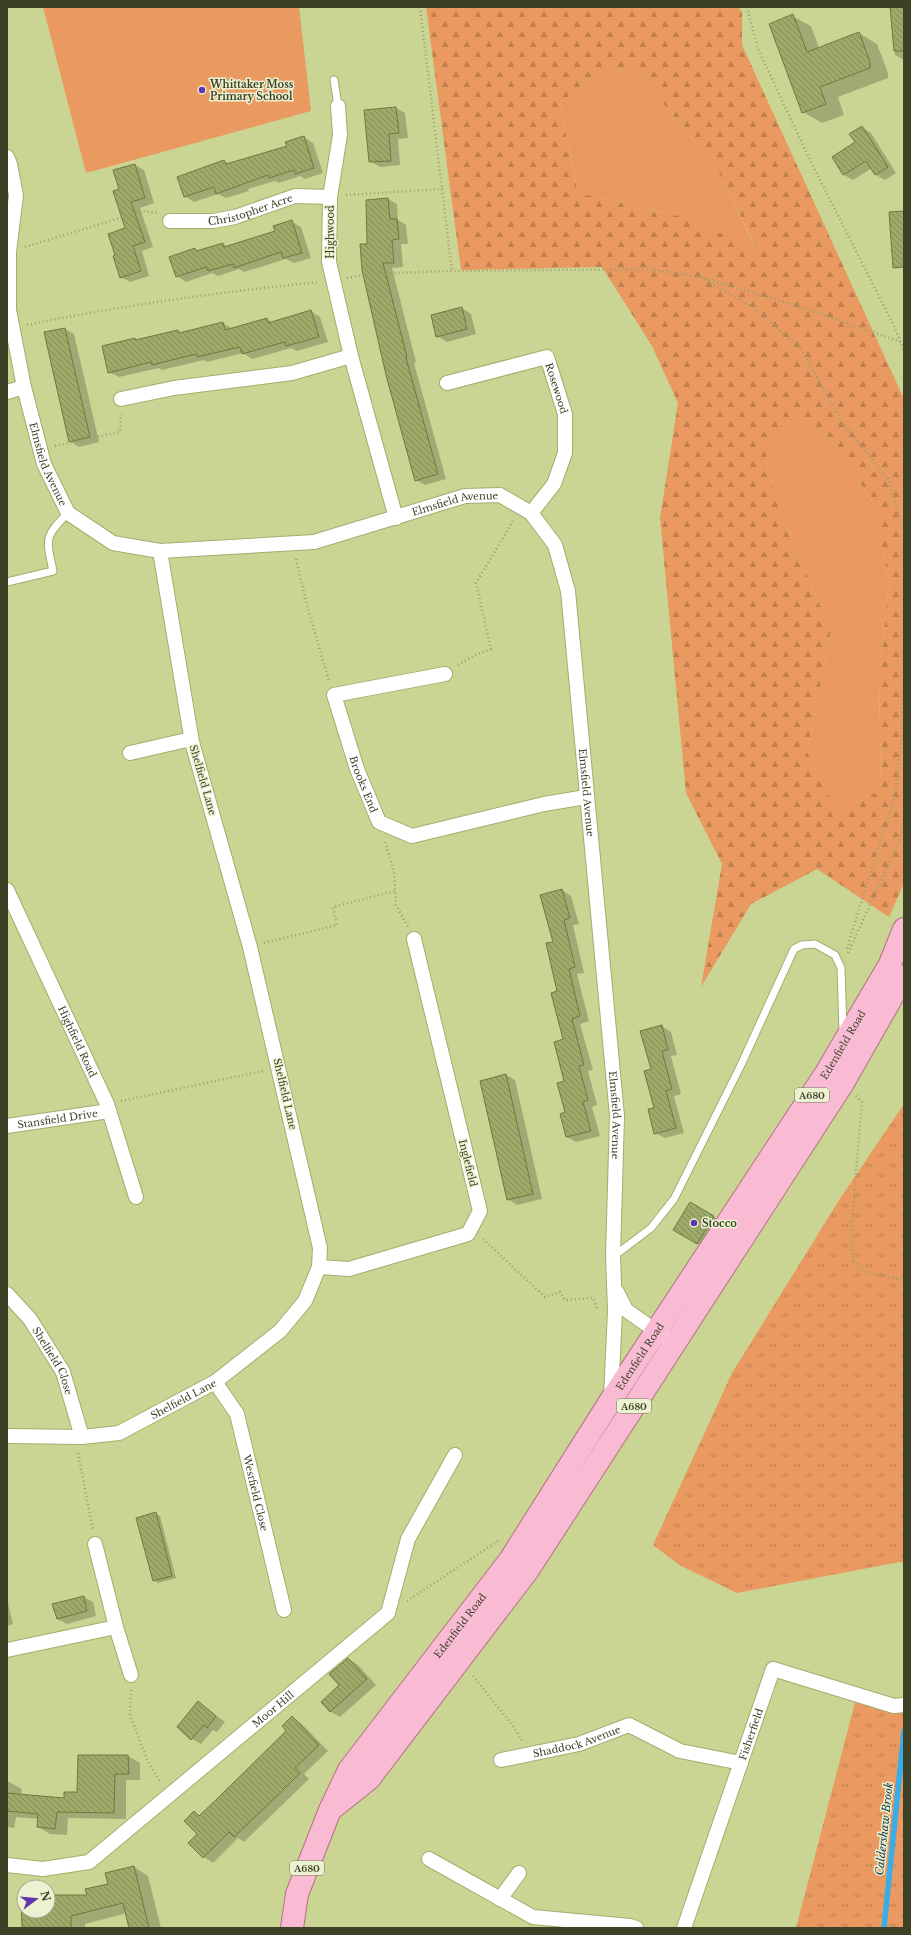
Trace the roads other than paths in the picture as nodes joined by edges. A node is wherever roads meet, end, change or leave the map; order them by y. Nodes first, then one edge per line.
1 (334, 80) dead end
2 (338, 106) joint
3 (7, 157) edge
4 (330, 197) junction
5 (170, 221) road end
6 (8, 252) edge
7 (351, 356) junction
8 (447, 383) dead end
9 (24, 387) junction
10 (7, 392) edge
11 (121, 399) road end
12 (527, 511) junction
13 (68, 513) junction
14 (396, 518) junction
15 (160, 551) junction
16 (7, 582) edge
17 (444, 674) road end
18 (191, 739) junction
19 (130, 753) dead end
20 (586, 797) junction
21 (7, 890) edge
22 (904, 929) edge
23 (414, 939) road end
24 (904, 976) edge
25 (844, 1042) junction
26 (108, 1107) junction
27 (7, 1126) edge
28 (136, 1197) dead end
29 (614, 1256) junction
30 (319, 1267) junction
31 (614, 1284) junction
32 (7, 1294) edge
33 (657, 1332) junction
34 (674, 1344) junction
35 (214, 1382) junction
36 (611, 1400) junction
37 (7, 1436) edge
38 (78, 1437) junction
39 (455, 1455) dead end
40 (96, 1544) road end
41 (284, 1610) dead end
42 (116, 1627) junction
43 (454, 1631) junction
44 (7, 1650) edge
45 (465, 1652) junction
46 (131, 1675) road end
47 (899, 1705) edge
48 (501, 1760) dead end
49 (741, 1763) junction
50 (330, 1810) junction
51 (429, 1859) dead end
52 (7, 1865) edge
53 (519, 1873) dead end
54 (500, 1899) junction
55 (292, 1928) edge
56 (636, 1928) edge
57 (684, 1928) edge

1 - 2 lane
2 - 4 street, Highwood
3 - 6 street, Elmsfield Avenue
4 - 5 street, Christopher Acre
4 - 7 street, Highwood
6 - 9 street, Elmsfield Avenue
7 - 11 street
7 - 14 street, Highwood
8 - 12 street, Rosewood
9 - 10 street
9 - 13 street, Elmsfield Avenue
12 - 14 street, Elmsfield Avenue
12 - 20 street, Elmsfield Avenue
13 - 15 street, Elmsfield Avenue
13 - 16 lane
14 - 15 street, Elmsfield Avenue
15 - 18 street, Shelfield Lane
17 - 20 street, Brooks End
18 - 19 street
18 - 30 street, Shelfield Lane
20 - 29 street, Elmsfield Avenue
21 - 26 street, Highfield Road
22 - 25 main road, Edenfield Road / A680
23 - 30 street, Inglefield
24 - 34 main road, Edenfield Road / A680
25 - 29 lane
25 - 33 main road, Edenfield Road / A680
26 - 27 street, Stansfield Drive
26 - 28 street, Highfield Road
29 - 31 street, Elmsfield Avenue
30 - 35 street, Shelfield Lane
31 - 33 street, Elmsfield Avenue
31 - 36 street, Elmsfield Avenue
32 - 38 street, Shelfield Close
33 - 34 street, Elmsfield Avenue
33 - 36 main road, Edenfield Road / A680
34 - 45 main road, Edenfield Road / A680
35 - 38 street, Shelfield Lane
35 - 41 street, Westfield Close
36 - 43 main road, Edenfield Road / A680
37 - 38 street, Shelfield Lane
39 - 52 street, Moor Hill
40 - 42 street
42 - 44 street
42 - 46 street
43 - 45 main road
43 - 50 main road, Edenfield Road / A680
45 - 50 main road, Edenfield Road / A680
47 - 49 street, Fisherfield
48 - 49 street, Shaddock Avenue
49 - 57 street, Fisherfield
50 - 55 main road, Edenfield Road / A680
51 - 54 street
53 - 54 street
54 - 56 street

